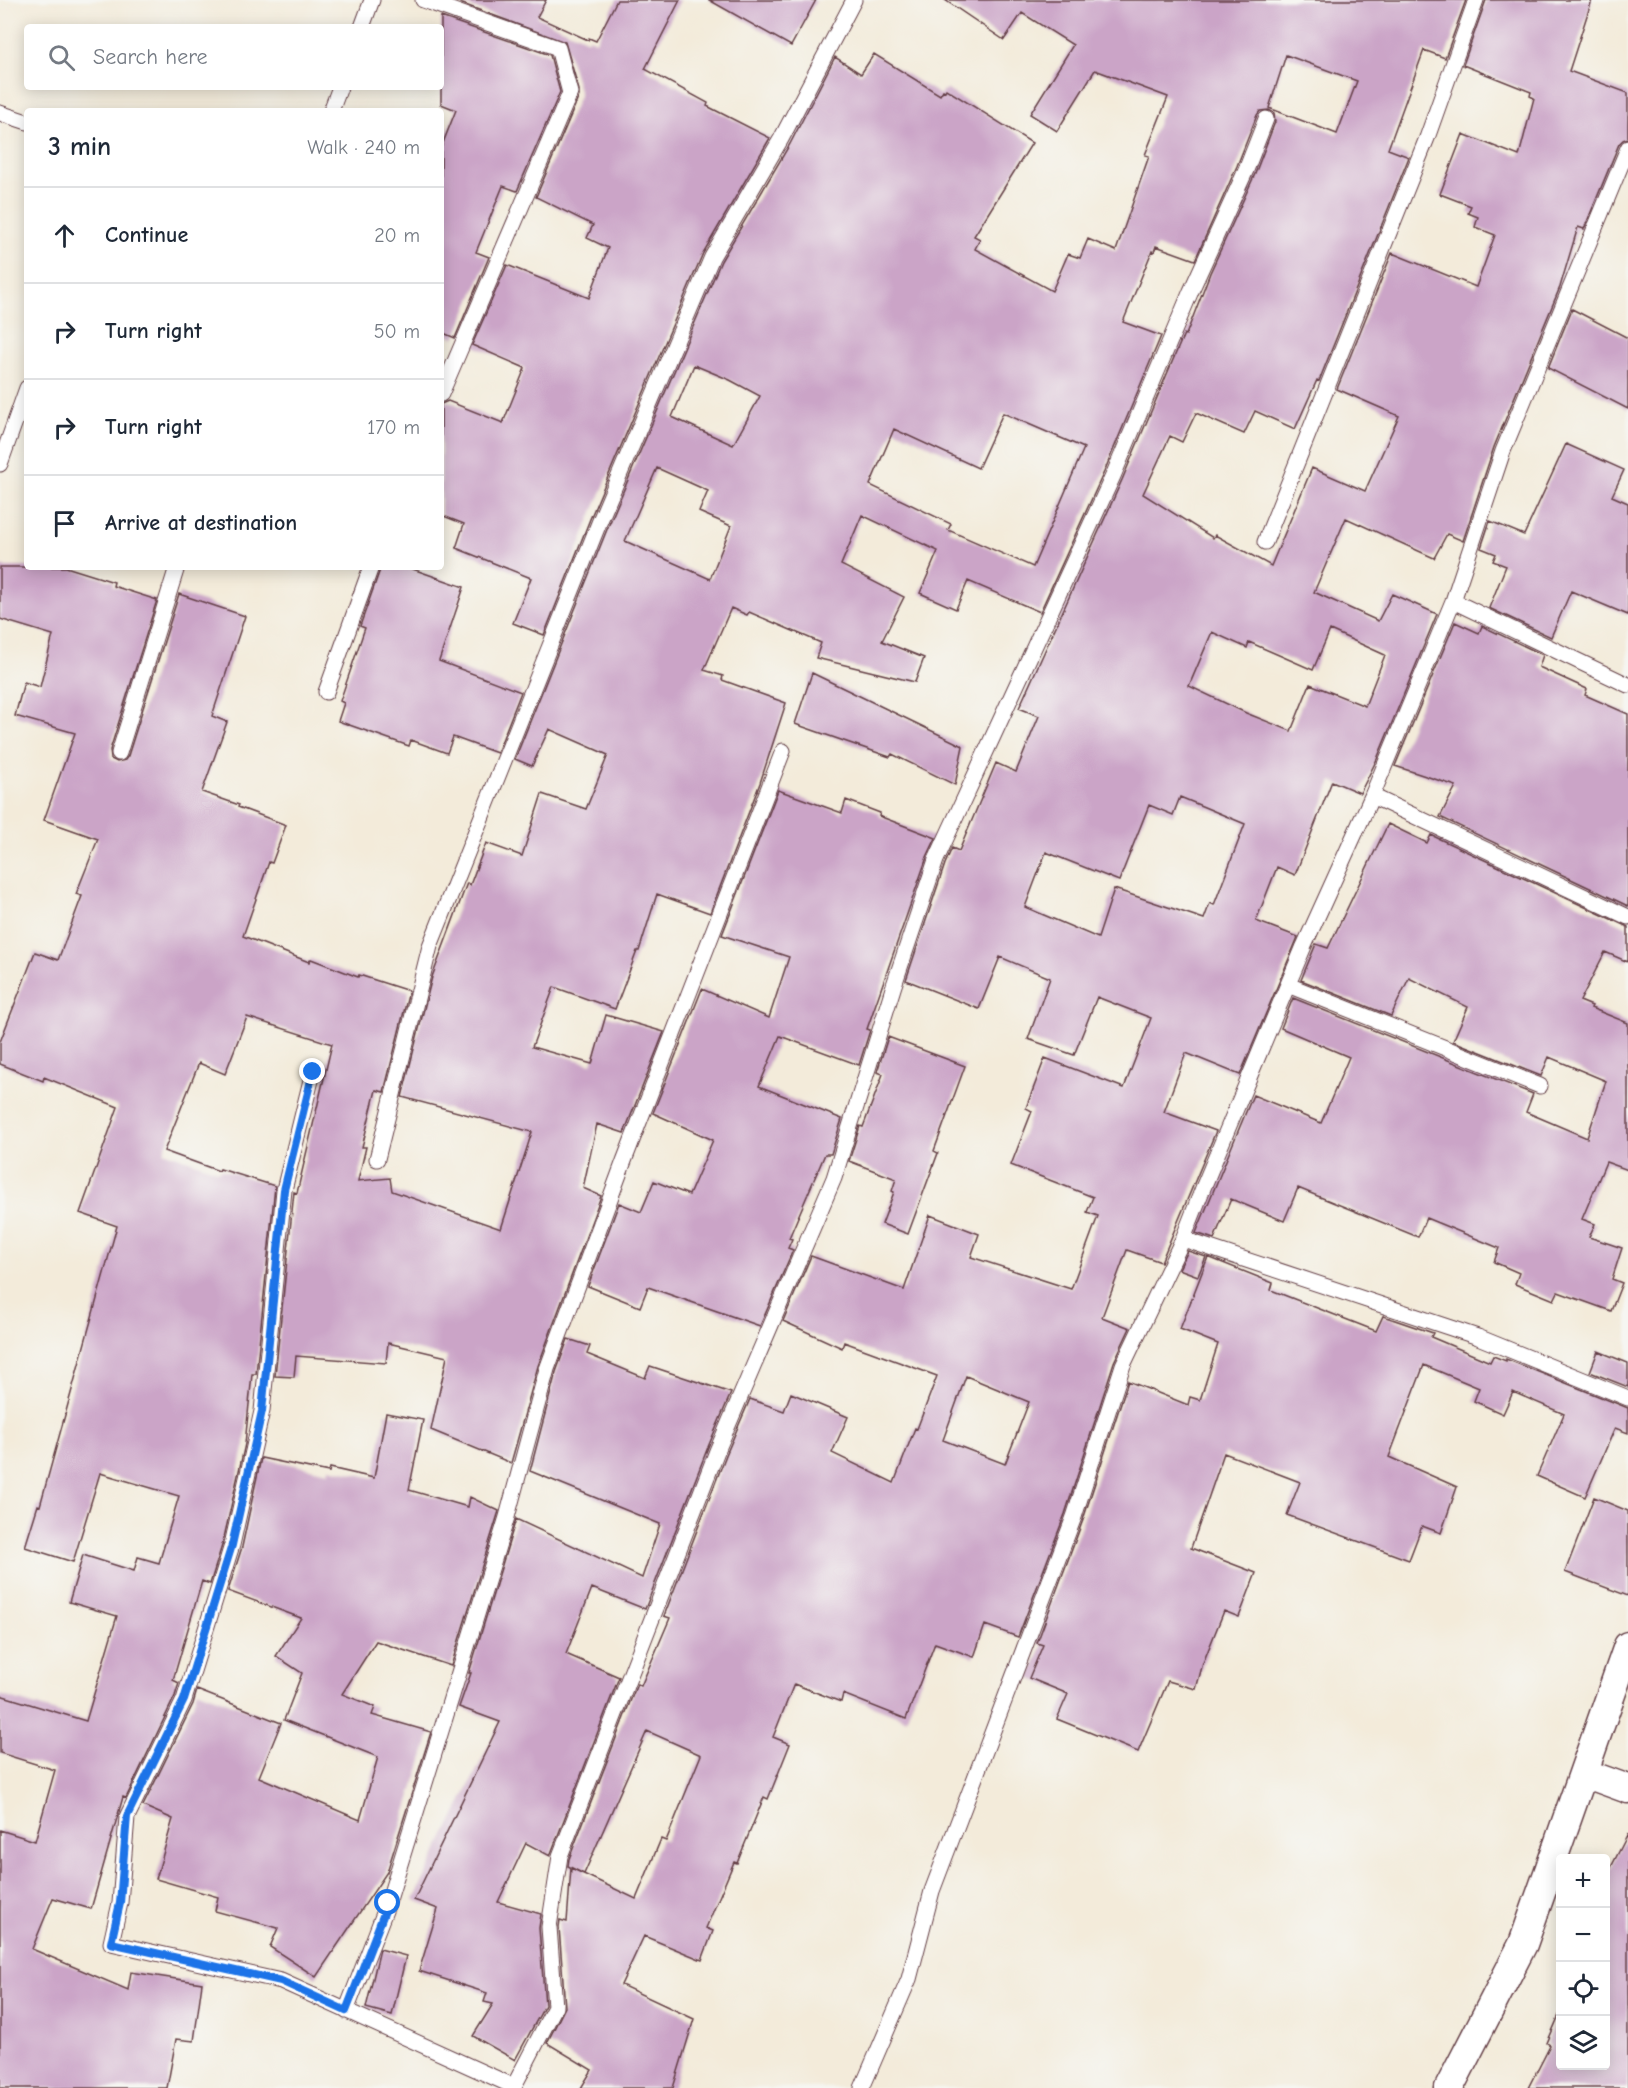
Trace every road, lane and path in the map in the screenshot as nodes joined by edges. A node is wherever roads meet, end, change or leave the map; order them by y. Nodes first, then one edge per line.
1 (372, 0) edge
2 (423, 0) edge
3 (854, 0) edge
4 (1476, 0) edge
5 (363, 24) edge
6 (339, 90) edge
7 (332, 108) edge
8 (0, 113) edge
9 (1266, 119) dead end
10 (24, 121) edge
11 (1628, 148) edge
12 (444, 387) edge
13 (24, 396) edge
14 (0, 464) edge
15 (1265, 542) dead end
16 (176, 570) edge
17 (370, 570) edge
18 (1453, 601) junction
19 (1628, 685) edge
20 (326, 692) dead end
21 (783, 751) dead end
22 (119, 753) dead end
23 (1372, 796) junction
24 (1628, 917) edge
25 (1288, 985) junction
26 (313, 1072) dead end
27 (1540, 1086) dead end
28 (377, 1160) dead end
29 (1183, 1239) junction
30 (1628, 1398) edge
31 (1628, 1646) edge
32 (1584, 1773) junction
33 (1628, 1789) edge
34 (346, 2011) junction
35 (513, 2087) edge
36 (862, 2088) edge
37 (1449, 2088) edge

1 - 5 lane
2 - 12 lane
3 - 28 lane
4 - 15 lane
6 - 7 lane
8 - 10 lane
9 - 35 lane
11 - 18 lane
13 - 14 lane
16 - 22 lane
17 - 20 lane
18 - 19 lane
18 - 23 lane
21 - 34 lane
23 - 24 lane
23 - 25 lane
25 - 27 lane
25 - 29 lane
26 - 34 lane
29 - 30 lane
29 - 36 lane
31 - 32 street
32 - 33 street
32 - 37 street
34 - 35 lane

